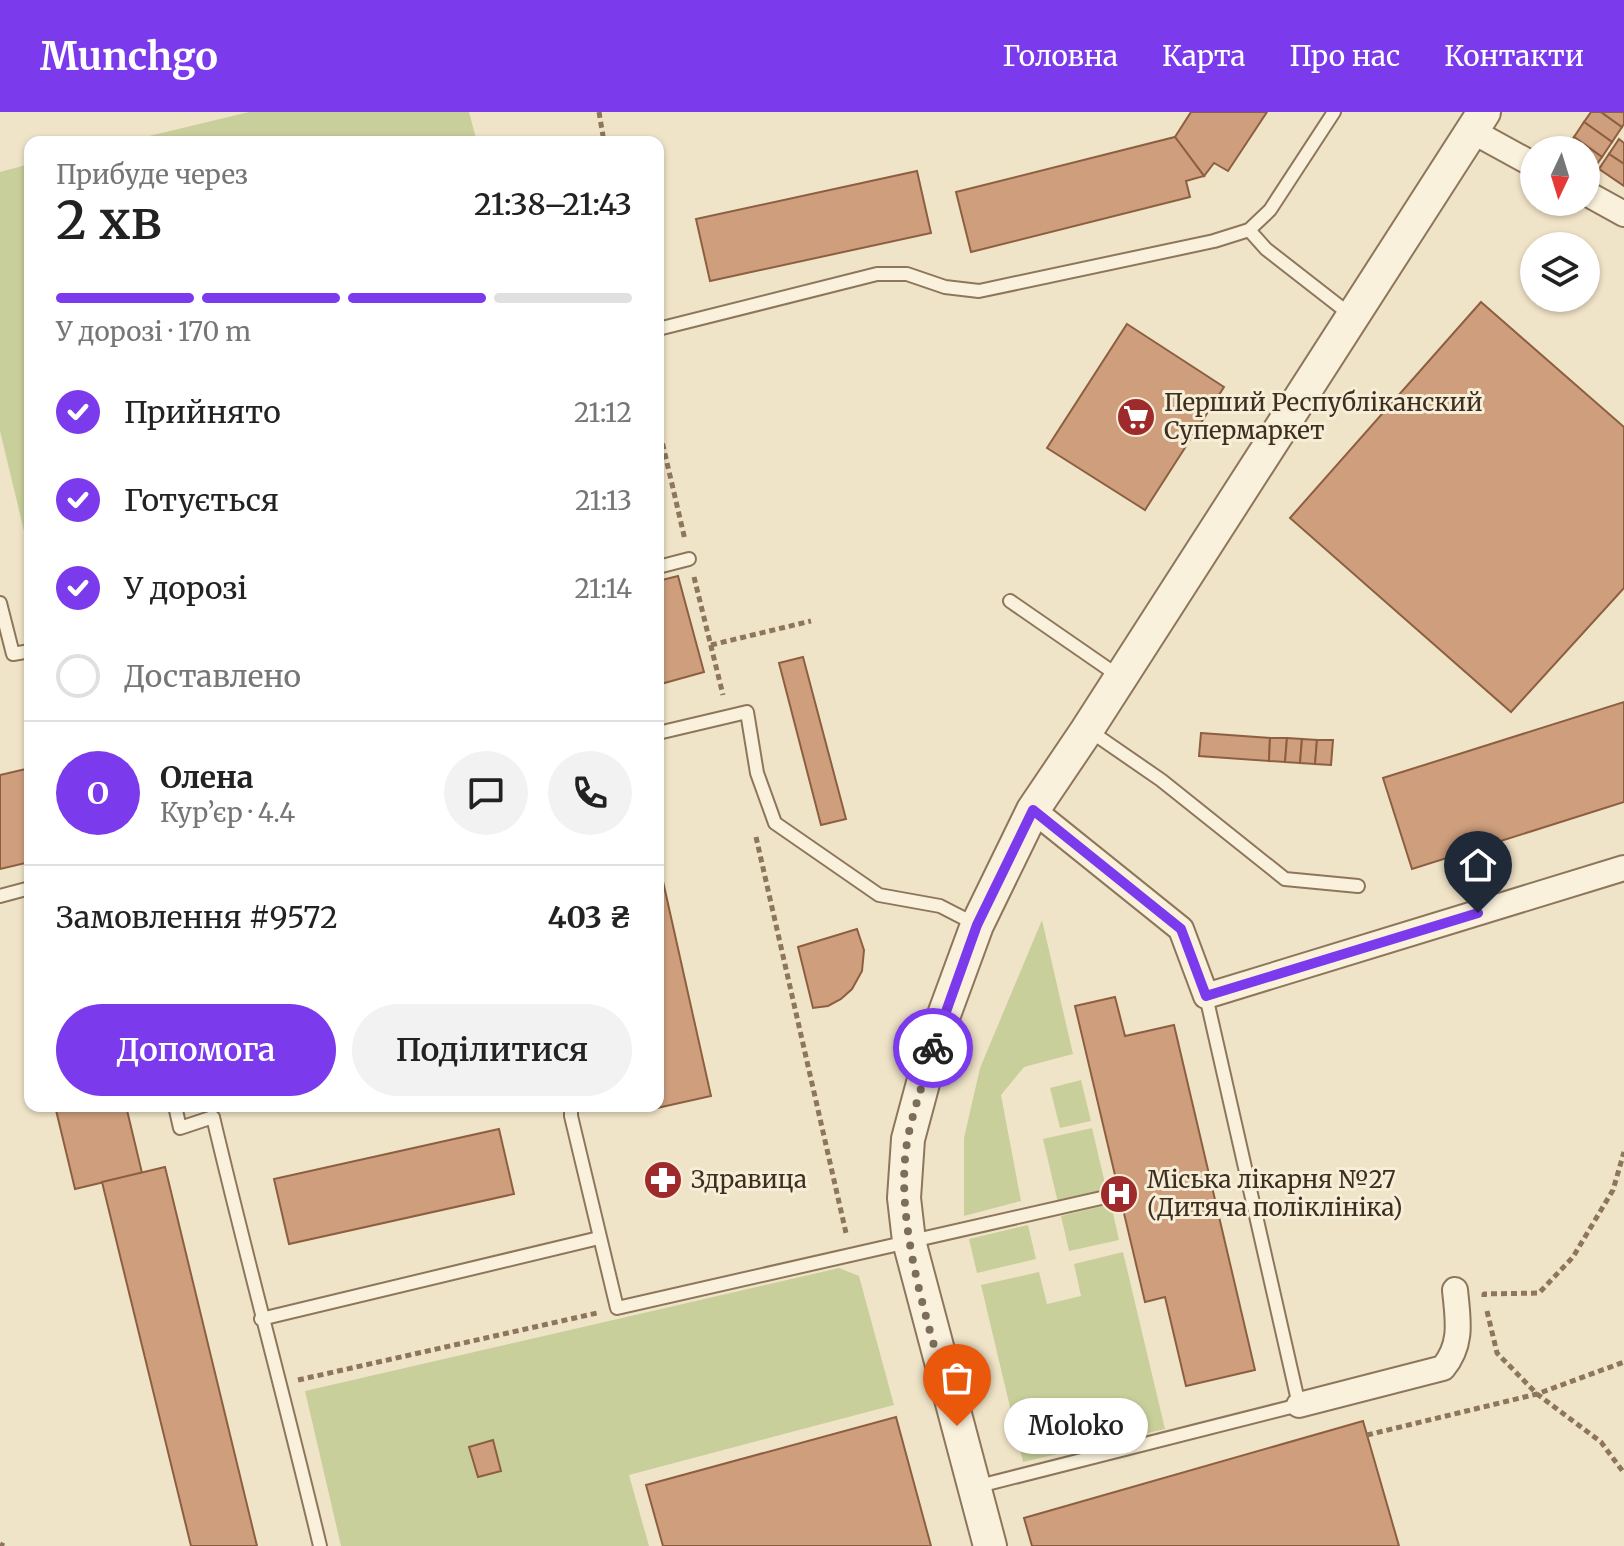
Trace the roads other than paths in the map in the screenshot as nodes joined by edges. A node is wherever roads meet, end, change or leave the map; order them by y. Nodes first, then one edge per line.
1 (1334, 112) edge
2 (1478, 122) edge
3 (1520, 154) edge
4 (1600, 201) edge
5 (1624, 214) edge
6 (1249, 230) junction
7 (1352, 316) junction
8 (664, 327) edge
9 (689, 559) dead end
10 (664, 565) edge
11 (1010, 601) dead end
12 (0, 603) edge
13 (24, 652) edge
14 (1120, 677) junction
15 (1087, 730) junction
16 (664, 732) edge
17 (1033, 810) junction
18 (1624, 868) edge
19 (1358, 886) dead end
20 (24, 890) edge
21 (0, 896) edge
22 (977, 925) junction
23 (1206, 996) junction
24 (176, 1112) edge
25 (571, 1112) edge
26 (1119, 1194) dead end
27 (599, 1238) junction
28 (909, 1241) junction
29 (1455, 1290) dead end
30 (261, 1319) junction
31 (1299, 1405) junction
32 (973, 1487) junction
33 (320, 1546) edge
34 (990, 1546) edge

1 - 6 lane
2 - 3 street
2 - 7 street
4 - 5 street
6 - 7 lane
6 - 8 lane
7 - 14 street
9 - 10 lane
11 - 14 lane
12 - 13 lane
14 - 15 street
15 - 17 street
15 - 19 lane
16 - 22 lane
17 - 22 street
17 - 23 street
18 - 23 street
20 - 21 lane
22 - 28 street
23 - 31 lane
24 - 30 lane
25 - 27 lane
26 - 28 lane
27 - 28 lane
27 - 30 lane
28 - 32 street
29 - 31 street
30 - 33 lane
31 - 32 lane
32 - 34 street

